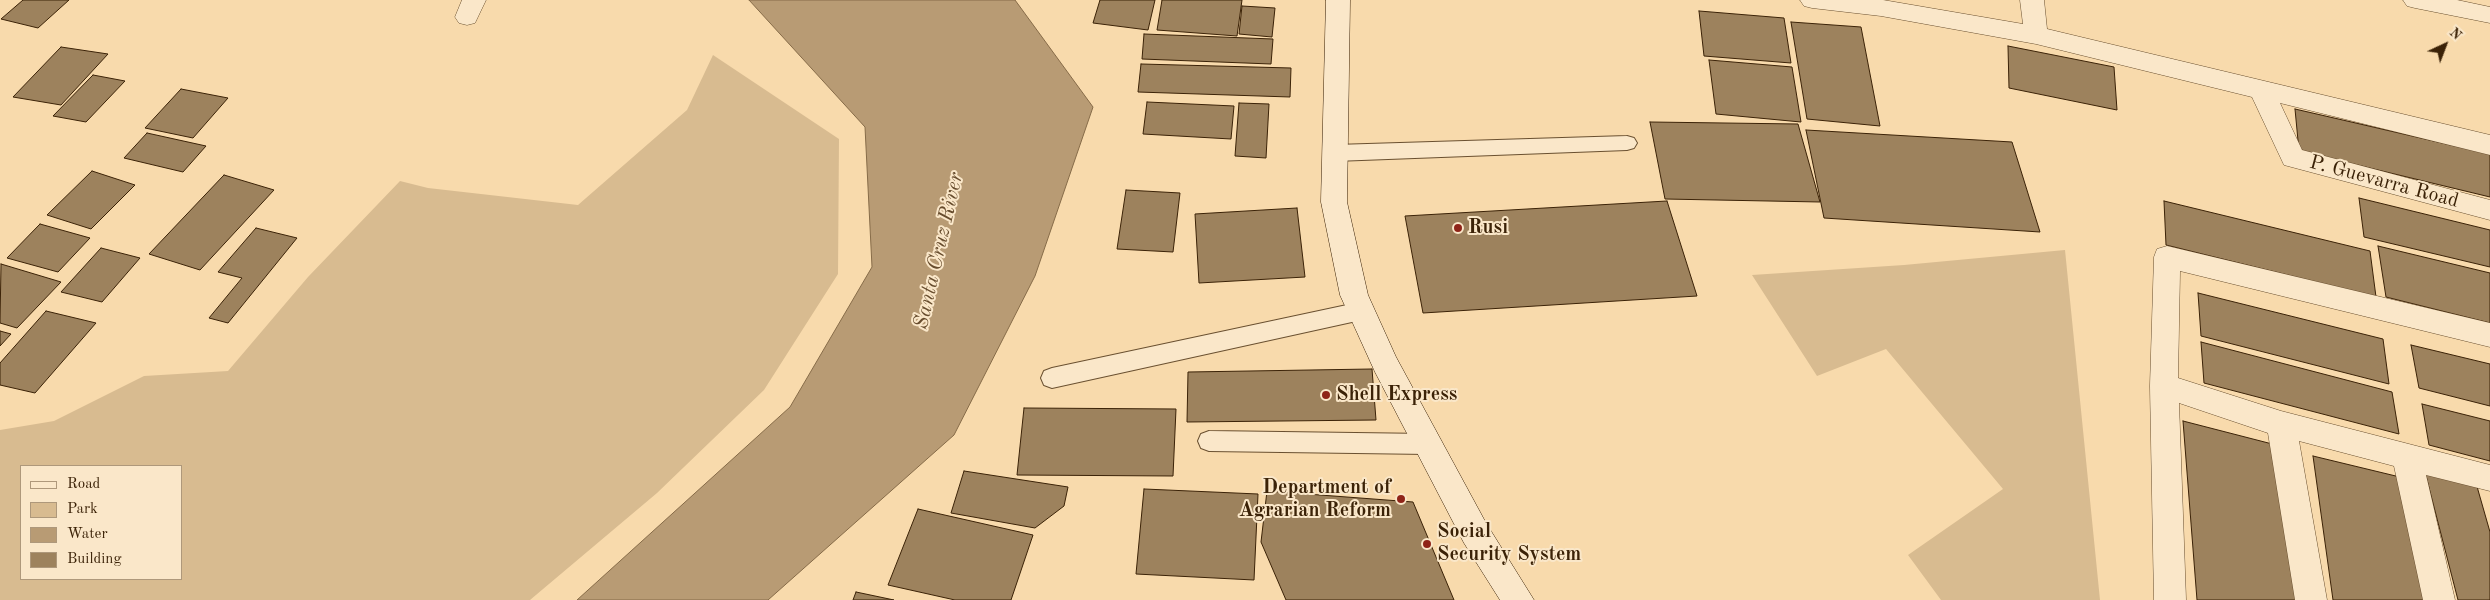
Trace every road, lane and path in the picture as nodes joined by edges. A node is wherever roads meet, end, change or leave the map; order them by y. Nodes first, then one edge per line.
1 (1338, 0) edge
2 (1812, 0) edge
3 (2032, 0) edge
4 (2415, 0) edge
5 (2490, 15) edge
6 (2036, 35) junction
7 (2262, 89) junction
8 (1627, 143) dead end
9 (2490, 145) edge
10 (1334, 153) junction
11 (2490, 210) edge
12 (1361, 311) junction
13 (2490, 335) edge
14 (1052, 378) dead end
15 (2164, 386) junction
16 (2281, 424) junction
17 (1209, 441) dead end
18 (1428, 444) junction
19 (2407, 458) junction
20 (2490, 478) edge
21 (1518, 600) edge
22 (2170, 600) edge
23 (2311, 600) edge
24 (2439, 600) edge

1 - 10 street
2 - 6 street
3 - 6 street
4 - 5 street
6 - 7 street
7 - 9 street
7 - 11 street, P. Guevarra Road
8 - 10 lane
10 - 12 street
12 - 14 lane
12 - 18 street
13 - 15 street
15 - 16 street
15 - 22 street
16 - 19 street
16 - 23 street
17 - 18 lane
18 - 21 street
19 - 20 street
19 - 24 street

